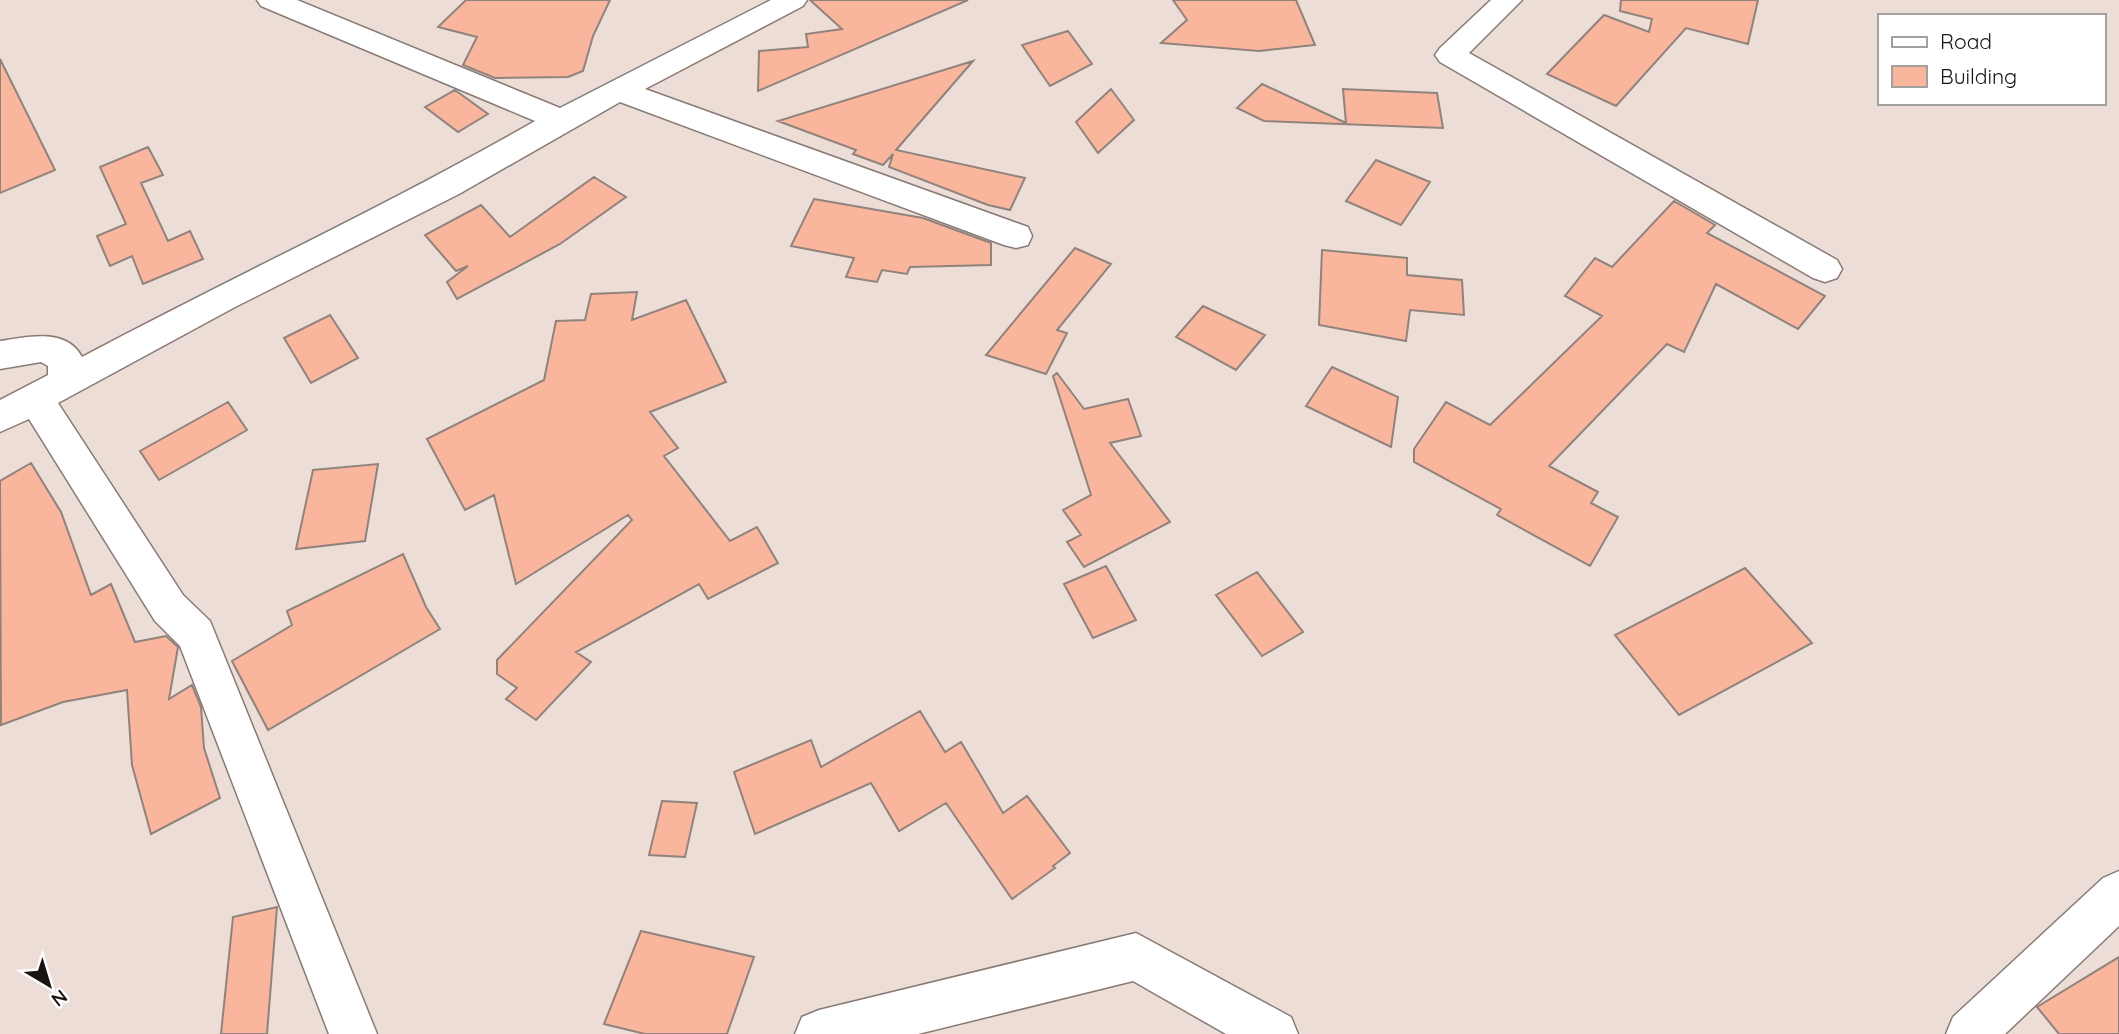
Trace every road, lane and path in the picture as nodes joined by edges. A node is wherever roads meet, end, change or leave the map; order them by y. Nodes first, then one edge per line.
1 (271, 0) edge
2 (793, 0) edge
3 (1508, 0) edge
4 (618, 90) junction
5 (561, 120) junction
6 (1016, 236) dead end
7 (1825, 269) dead end
8 (0, 355) edge
9 (34, 399) edge
10 (2119, 894) edge
11 (353, 1034) edge
12 (819, 1034) edge
13 (1273, 1034) edge
14 (1971, 1034) edge

1 - 5 street
2 - 4 street
3 - 7 street
4 - 5 street
4 - 6 street
5 - 9 street
8 - 9 street
9 - 11 street
10 - 14 street
12 - 13 street

